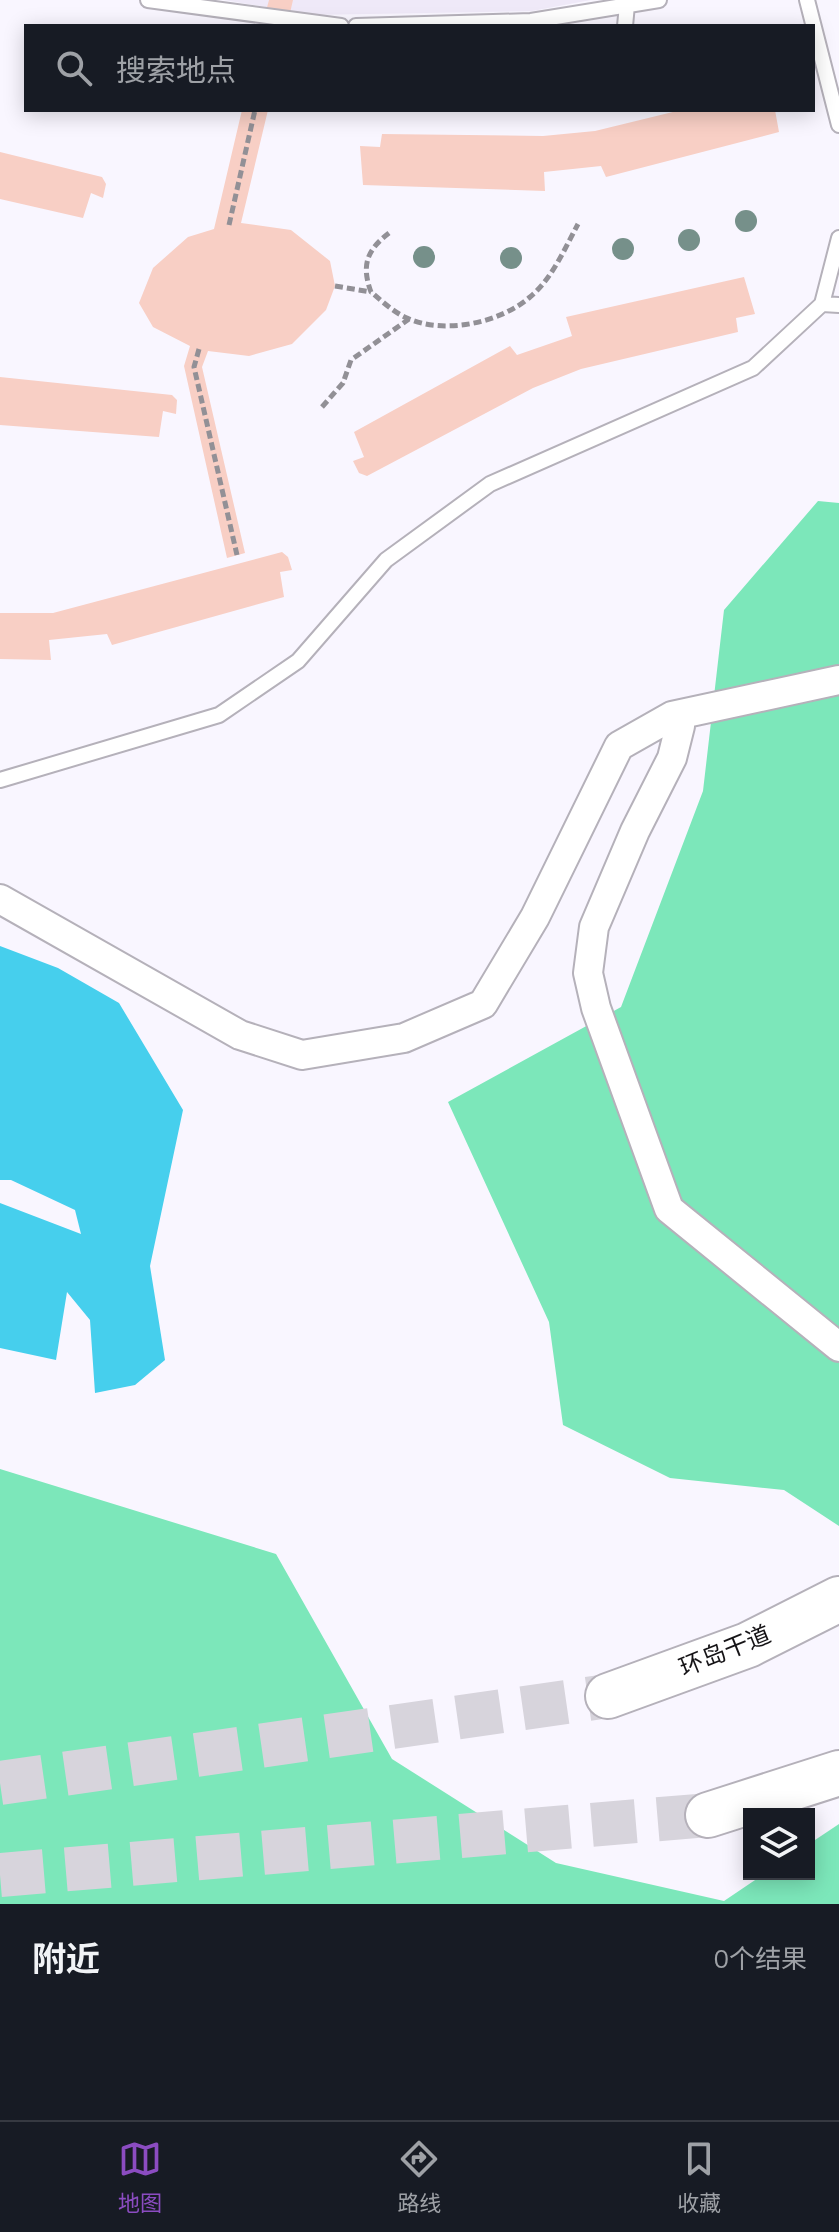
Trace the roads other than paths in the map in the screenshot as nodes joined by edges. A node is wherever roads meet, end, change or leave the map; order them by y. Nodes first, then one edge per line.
1 (148, 0) edge
2 (659, 0) edge
3 (807, 0) edge
4 (627, 5) junction
5 (326, 24) edge
6 (486, 24) edge
7 (625, 24) edge
8 (813, 24) edge
9 (815, 31) edge
10 (839, 125) edge
11 (839, 238) edge
12 (822, 304) junction
13 (839, 305) edge
14 (839, 680) edge
15 (672, 716) junction
16 (0, 780) edge
17 (0, 899) edge
18 (839, 1347) edge
19 (839, 1599) edge
20 (608, 1696) tunnel mouth
21 (839, 1773) edge
22 (708, 1815) tunnel mouth

1 - 5 lane
2 - 4 lane
3 - 8 lane
4 - 6 lane
4 - 7 lane
9 - 10 lane
11 - 12 lane
12 - 13 lane
12 - 16 lane
14 - 15 street
15 - 17 street
15 - 18 street
19 - 20 highway, 环岛干道
21 - 22 highway

